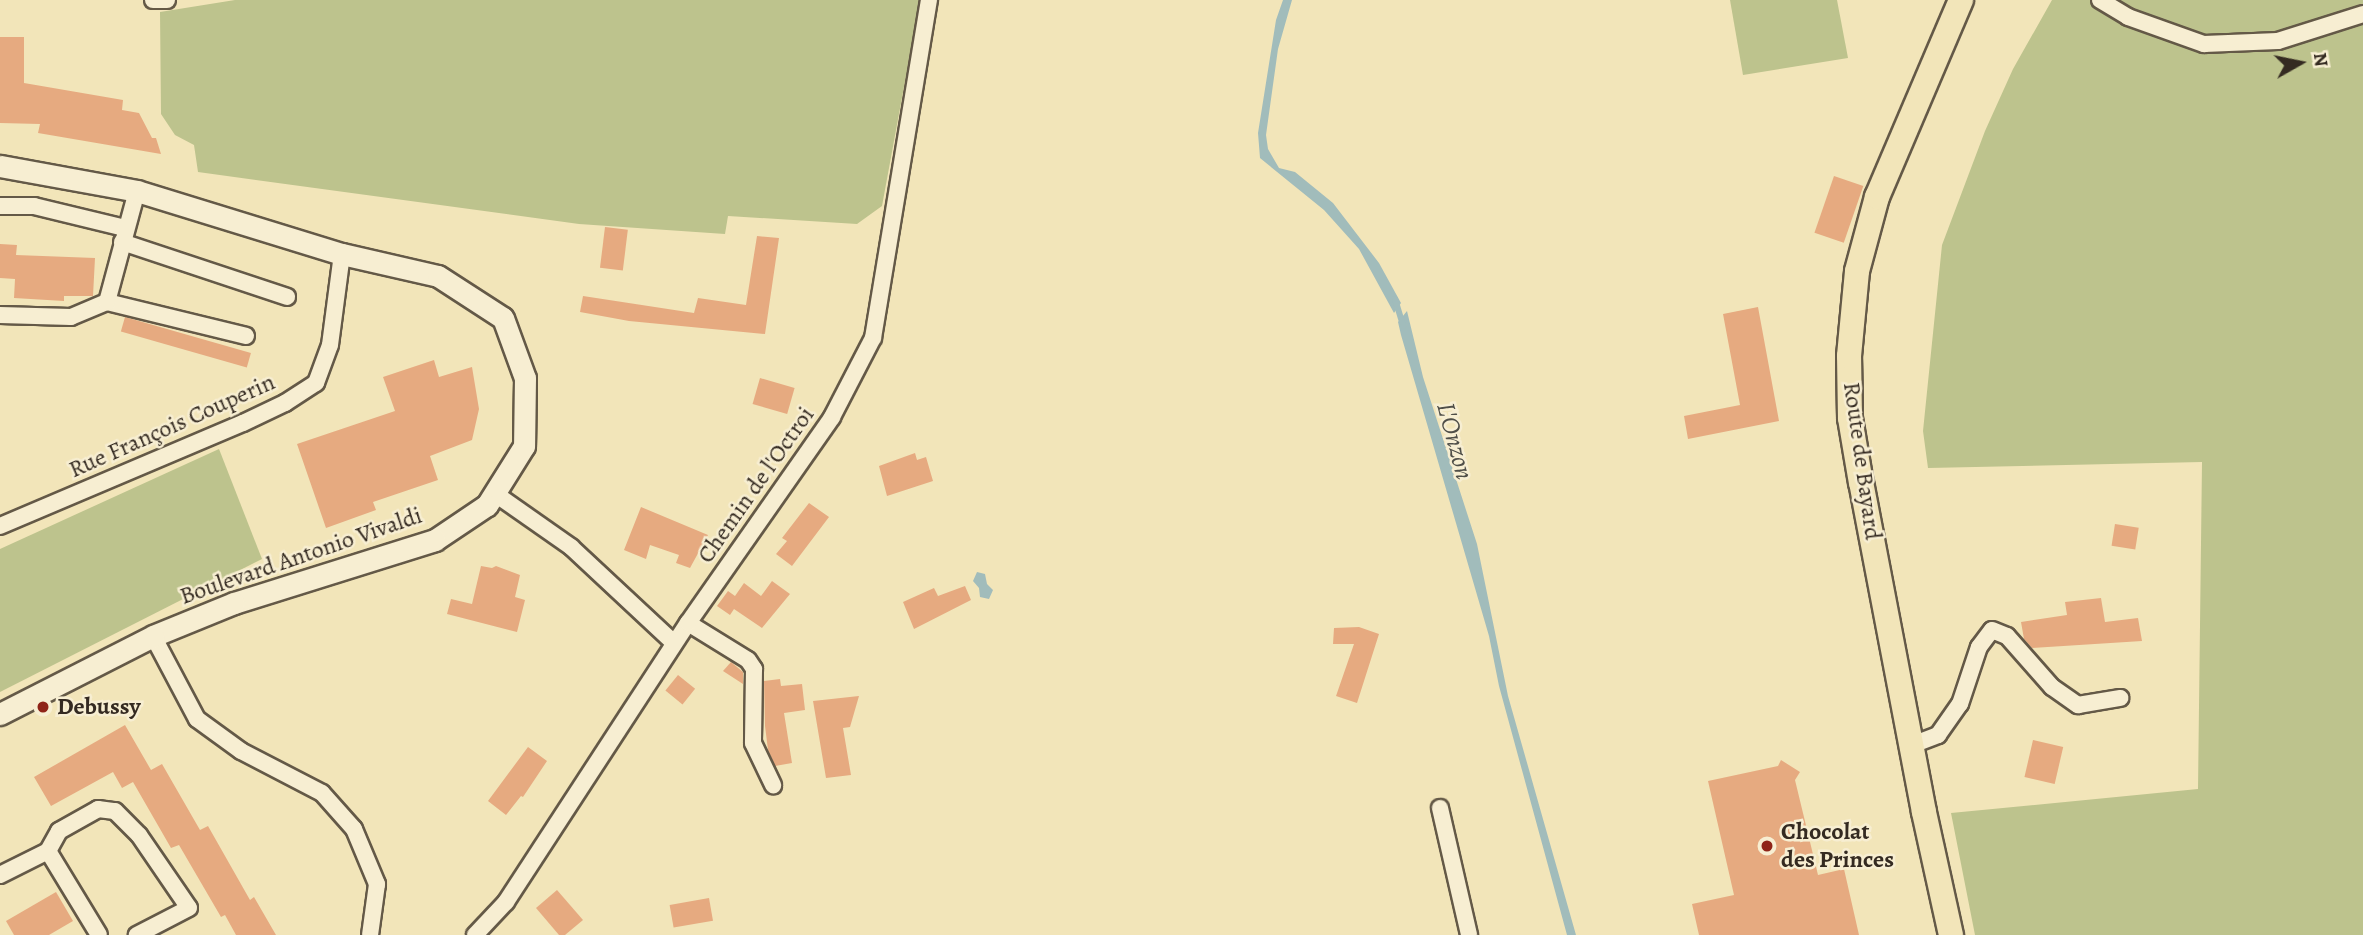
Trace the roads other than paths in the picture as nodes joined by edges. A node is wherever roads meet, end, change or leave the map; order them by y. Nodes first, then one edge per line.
1 (153, 0) edge
2 (167, 0) edge
3 (929, 0) edge
4 (1961, 0) edge
5 (2100, 0) edge
6 (2363, 14) edge
7 (0, 166) edge
8 (137, 191) junction
9 (0, 206) edge
10 (124, 235) junction
11 (342, 254) junction
12 (287, 296) dead end
13 (107, 302) junction
14 (0, 315) edge
15 (246, 336) dead end
16 (494, 494) junction
17 (0, 526) edge
18 (688, 623) junction
19 (153, 636) junction
20 (674, 643) junction
21 (2120, 698) dead end
22 (0, 715) edge
23 (1912, 745) junction
24 (773, 785) dead end
25 (1440, 808) dead end
26 (48, 851) junction
27 (0, 875) edge
28 (99, 935) edge
29 (138, 935) edge
30 (370, 935) edge
31 (475, 935) edge
32 (1469, 935) edge
33 (1951, 935) edge

1 - 2 street
3 - 18 street, Chemin de l'Octroi
4 - 23 main road, Route de Bayard
5 - 6 street
7 - 8 street, Boulevard Antonio Vivaldi
8 - 10 street
8 - 11 street, Boulevard Antonio Vivaldi
9 - 10 street
10 - 12 street
10 - 13 street
11 - 16 street, Boulevard Antonio Vivaldi
11 - 17 street, Rue François Couperin
13 - 14 street
13 - 15 street
16 - 19 street, Boulevard Antonio Vivaldi
16 - 20 street
18 - 20 street, Chemin de l'Octroi
18 - 24 street
19 - 22 street, Boulevard Antonio Vivaldi
19 - 30 street
20 - 31 street, Chemin de l'Octroi
21 - 23 street
23 - 33 main road, Route de Bayard
25 - 32 street
26 - 27 street
26 - 28 street
26 - 29 street

